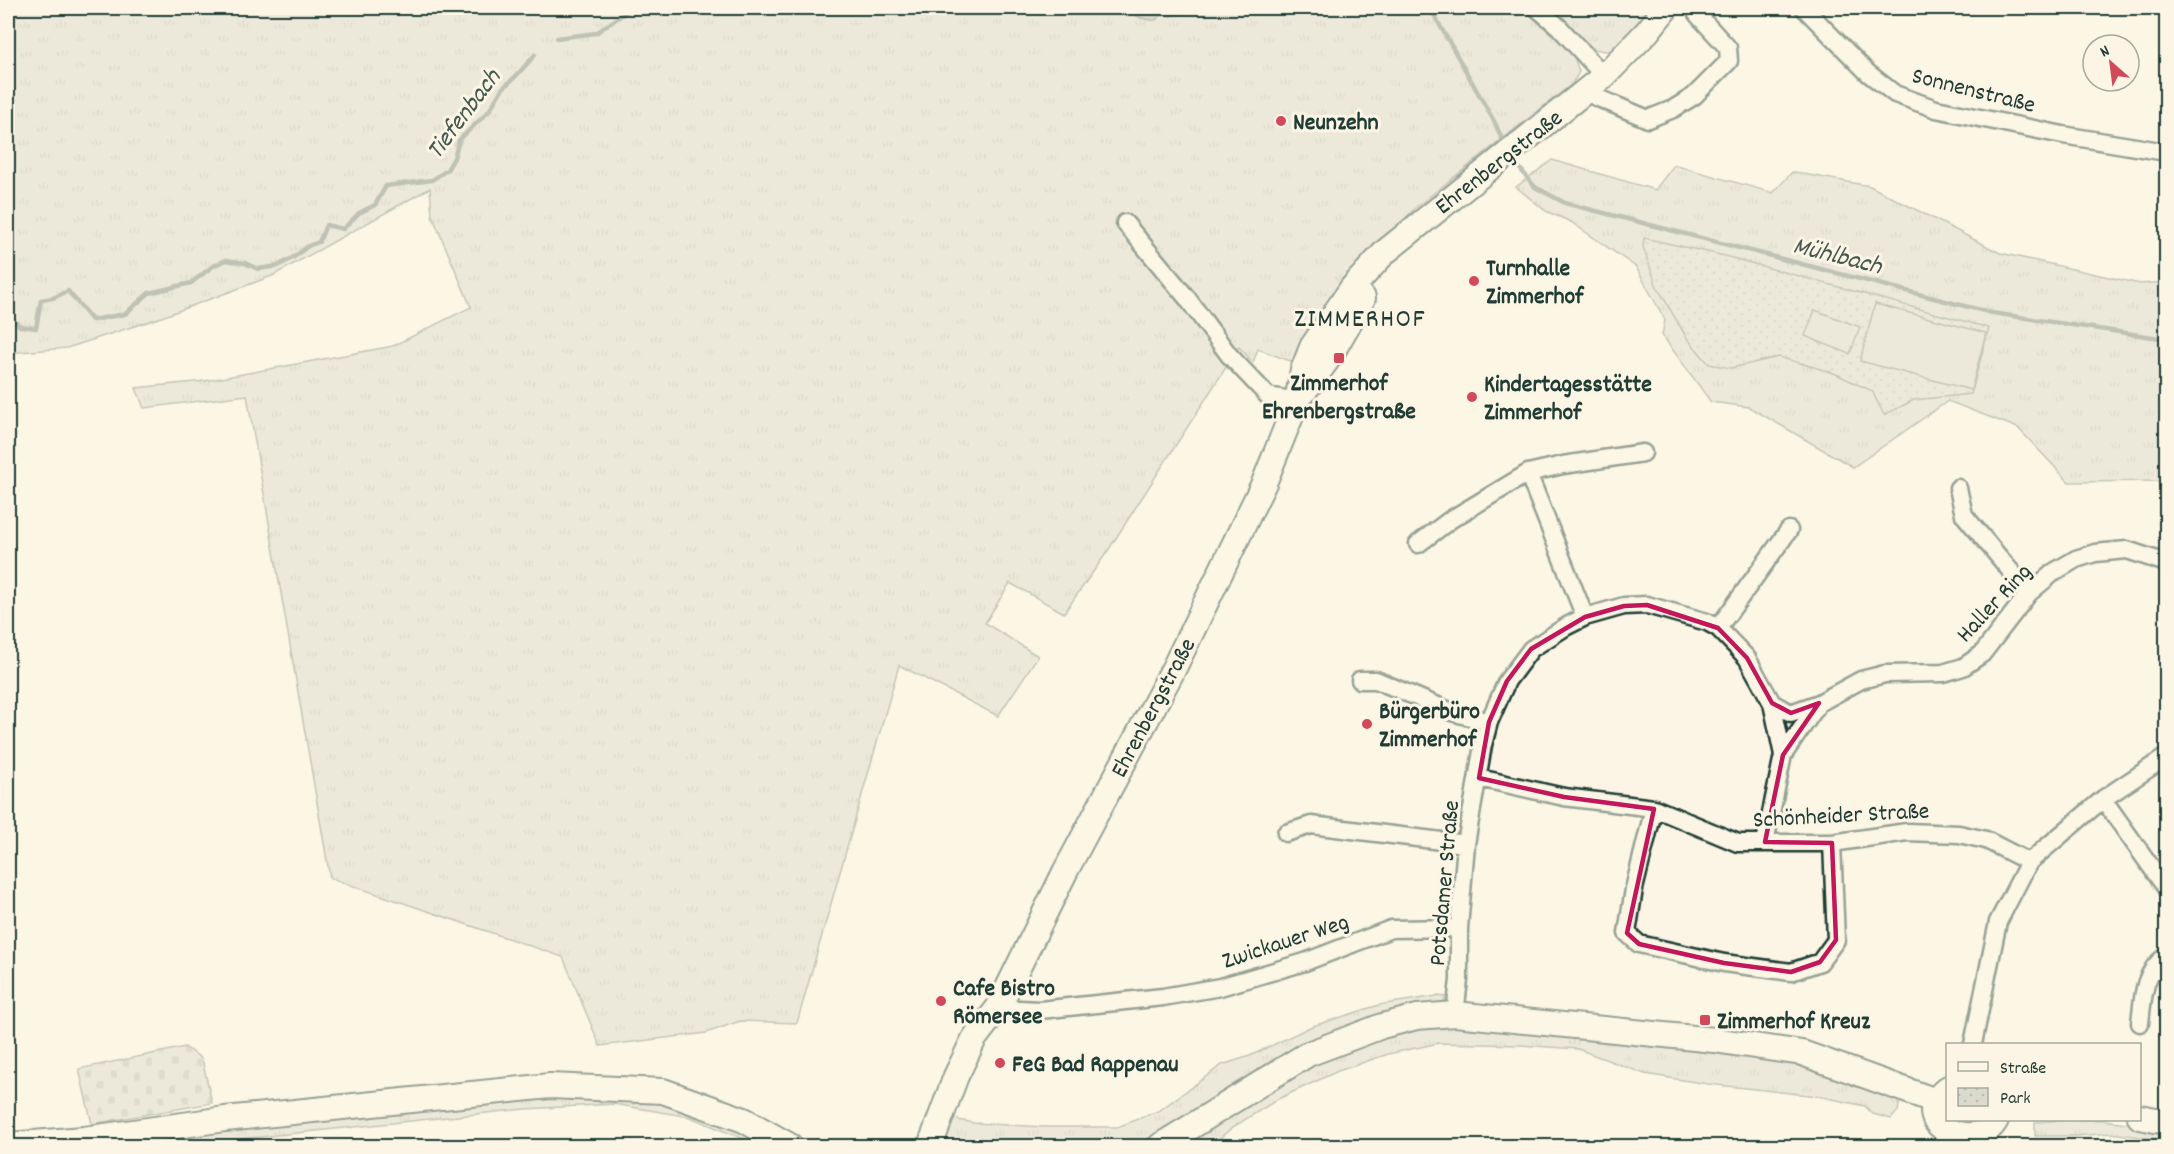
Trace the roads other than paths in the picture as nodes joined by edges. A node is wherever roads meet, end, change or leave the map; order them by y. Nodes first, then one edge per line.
1 (1537, 8) edge
2 (1665, 8) edge
3 (1696, 8) edge
4 (1804, 8) edge
5 (1595, 84) junction
6 (2166, 152) edge
7 (1125, 223) dead end
8 (1297, 401) junction
9 (1643, 453) dead end
10 (1528, 473) junction
11 (1958, 488) dead end
12 (1789, 530) dead end
13 (1418, 544) dead end
14 (2166, 563) edge
15 (2029, 593) junction
16 (1585, 617) junction
17 (1719, 628) junction
18 (1360, 680) dead end
19 (1772, 703) junction
20 (1819, 703) junction
21 (1489, 722) junction
22 (1783, 755) junction
23 (2166, 757) edge
24 (1479, 778) junction
25 (2103, 799) junction
26 (1654, 808) junction
27 (1286, 833) dead end
28 (1765, 842) junction
29 (1832, 843) junction
30 (1466, 844) junction
31 (2029, 862) junction
32 (2166, 888) edge
33 (1459, 928) junction
34 (2166, 956) edge
35 (998, 1008) junction
36 (1455, 1014) junction
37 (2140, 1023) dead end
38 (1973, 1043) edge
39 (1942, 1094) edge
40 (2141, 1117) edge
41 (1995, 1121) edge
42 (2166, 1122) edge
43 (8, 1144) edge
44 (790, 1146) edge
45 (930, 1146) edge
46 (1160, 1146) edge

1 - 5 street
2 - 5 street, Ehrenbergstraße
3 - 5 street, Ehrenbergstraße
4 - 6 street, Sonnenstraße
5 - 8 street, Ehrenbergstraße
7 - 8 street
8 - 35 street, Ehrenbergstraße
9 - 10 street
10 - 13 street
10 - 16 street
11 - 15 street
12 - 17 street
14 - 15 street, Haller Ring
15 - 20 street, Haller Ring
16 - 17 street, Potsdamer Straße
16 - 21 street, Potsdamer Straße
17 - 19 street, Potsdamer Straße
18 - 21 street
19 - 20 street, Haller Ring
19 - 22 street, Potsdamer Straße
20 - 22 street, Haller Ring
21 - 24 street, Potsdamer Straße
22 - 28 street, Haller Ring
23 - 25 street
24 - 26 street, Schönheider Straße
24 - 30 street, Potsdamer Straße
25 - 31 street
25 - 32 street
26 - 28 street, Schönheider Straße
26 - 29 street
27 - 30 street
28 - 29 street, Schönheider Straße
29 - 31 street, Schönheider Straße
30 - 33 street, Potsdamer Straße
31 - 38 street
33 - 35 street, Zwickauer Weg
33 - 36 street, Potsdamer Straße
34 - 37 street
35 - 45 street, Ehrenbergstraße
36 - 39 street
36 - 46 street
39 - 41 street
40 - 42 street
43 - 44 street

